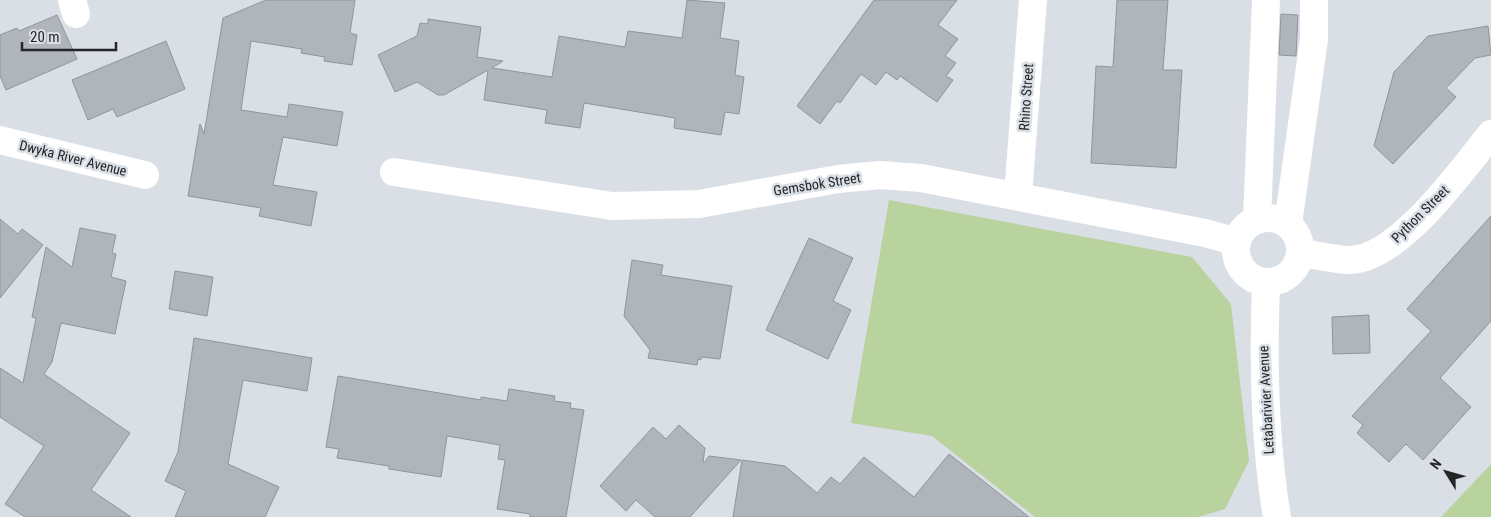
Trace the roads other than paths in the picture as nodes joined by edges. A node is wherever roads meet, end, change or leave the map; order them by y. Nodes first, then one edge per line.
1 (1033, 0) edge
2 (1266, 0) edge
3 (1314, 0) edge
4 (1491, 134) edge
5 (0, 140) edge
6 (394, 172) dead end
7 (145, 176) dead end
8 (1018, 195) junction
9 (1257, 220) junction
10 (1288, 224) junction
11 (1237, 242) junction
12 (1301, 252) junction
13 (1266, 283) junction
14 (1277, 517) edge

1 - 8 street, Rhino Street
2 - 9 street
3 - 10 street
4 - 12 street, Python Street
5 - 7 street, Dwyka River Avenue
6 - 8 street, Gemsbok Street
8 - 11 street, Gemsbok Street
9 - 10 street
9 - 11 street
10 - 12 street
11 - 13 street
12 - 13 street
13 - 14 street, Letabarivier Avenue

